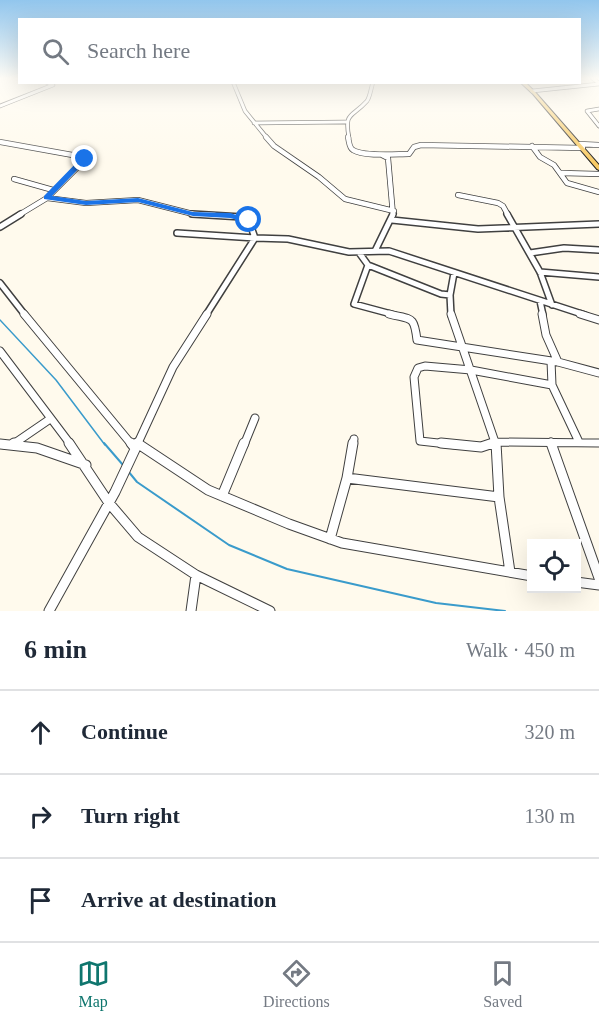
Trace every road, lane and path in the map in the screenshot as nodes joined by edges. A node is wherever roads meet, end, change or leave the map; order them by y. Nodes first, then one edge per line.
1 (242, 107) edge
2 (359, 107) edge
3 (546, 107) edge
4 (599, 109) edge
5 (346, 122) junction
6 (254, 123) junction
7 (599, 126) edge
8 (0, 142) edge
9 (599, 145) edge
10 (581, 146) junction
11 (532, 147) junction
12 (381, 154) junction
13 (599, 168) edge
14 (561, 173) junction
15 (599, 174) edge
16 (14, 180) dead end
17 (53, 190) junction
18 (599, 192) edge
19 (458, 195) dead end
20 (47, 198) junction
21 (394, 211) junction
22 (392, 220) junction
23 (599, 224) edge
24 (0, 227) edge
25 (515, 227) junction
26 (177, 233) dead end
27 (255, 238) junction
28 (599, 249) edge
29 (375, 251) junction
30 (530, 253) junction
31 (360, 254) junction
32 (368, 266) junction
33 (540, 272) junction
34 (454, 273) junction
35 (599, 277) edge
36 (0, 283) edge
37 (450, 295) junction
38 (540, 301) junction
39 (552, 305) junction
40 (599, 320) edge
41 (462, 346) junction
42 (0, 351) edge
43 (554, 361) junction
44 (471, 370) junction
45 (599, 373) edge
46 (552, 385) junction
47 (255, 418) dead end
48 (50, 419) junction
49 (354, 439) dead end
50 (496, 442) junction
51 (551, 442) junction
52 (579, 442) junction
53 (599, 443) edge
54 (0, 444) edge
55 (11, 445) junction
56 (135, 449) junction
57 (86, 465) junction
58 (347, 478) junction
59 (222, 496) junction
60 (499, 497) junction
61 (109, 503) junction
62 (330, 539) junction
63 (510, 573) junction
64 (196, 575) junction
65 (527, 575) edge
66 (599, 578) edge
67 (581, 583) edge
68 (599, 585) edge
69 (49, 611) edge
70 (191, 611) edge
71 (270, 611) edge

1 - 6 street
2 - 5 street
3 - 10 main road
4 - 7 street
5 - 6 street
5 - 12 street
6 - 21 street
8 - 17 street
9 - 10 street
10 - 11 street
10 - 13 main road
11 - 12 street
11 - 14 street
12 - 21 street
14 - 15 street
14 - 18 street
16 - 17 street
17 - 20 street
19 - 25 street
20 - 24 street
20 - 27 street
21 - 22 street
22 - 25 street
22 - 29 street
23 - 25 street
25 - 30 street
26 - 27 street
27 - 31 street
27 - 56 street
28 - 30 street
29 - 31 street
29 - 34 street
30 - 33 street
31 - 32 street
32 - 37 street
32 - 41 street
33 - 35 street
33 - 39 street
34 - 37 street
34 - 38 street
36 - 56 street
37 - 41 street
38 - 39 street
38 - 43 street
39 - 40 street
41 - 43 street
41 - 44 street
42 - 48 street
43 - 45 street
43 - 46 street
44 - 46 street
44 - 50 street
44 - 50 street
46 - 52 street
47 - 59 street
48 - 55 street
48 - 57 street
49 - 58 street
50 - 51 street
50 - 60 street
51 - 52 street
51 - 66 street
52 - 53 street
54 - 55 street
55 - 57 street
56 - 59 street
56 - 61 street
57 - 61 street
58 - 60 street
58 - 62 street
59 - 62 street
60 - 63 street
61 - 64 street
61 - 69 street
62 - 63 street
63 - 65 street
64 - 70 street
64 - 71 street
67 - 68 street

